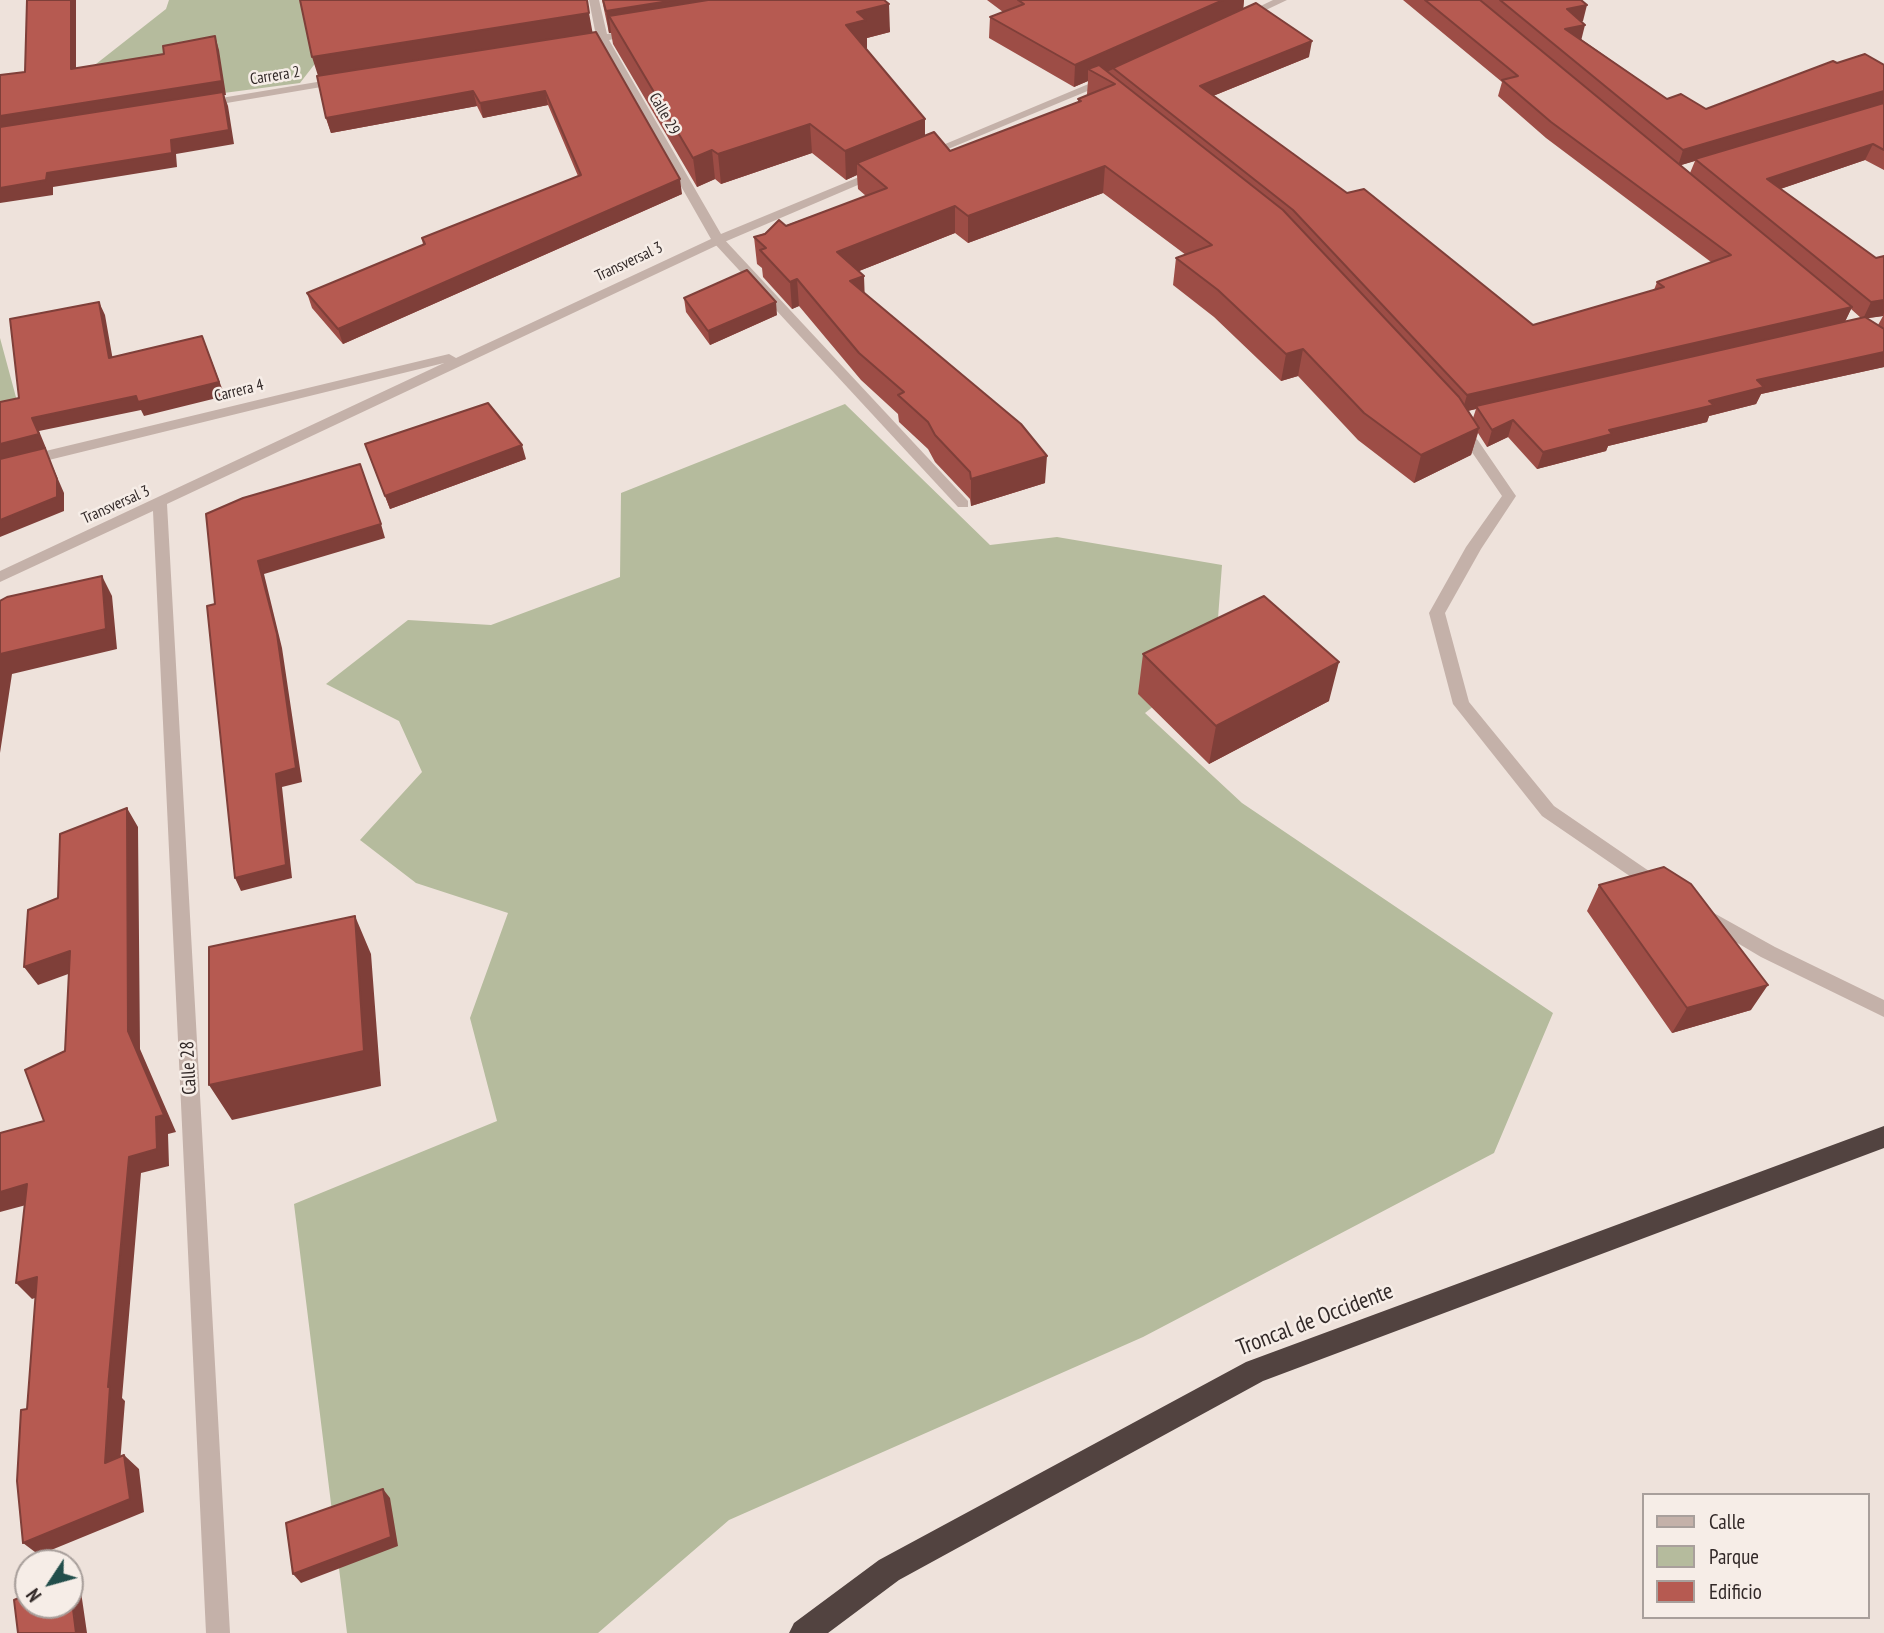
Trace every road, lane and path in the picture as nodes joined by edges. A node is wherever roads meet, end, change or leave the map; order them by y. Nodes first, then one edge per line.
1 (594, 0) edge
2 (1282, 0) edge
3 (1233, 22) edge
4 (643, 32) edge
5 (602, 38) junction
6 (561, 45) edge
7 (1123, 72) edge
8 (356, 79) edge
9 (192, 106) edge
10 (718, 240) junction
11 (486, 349) junction
12 (1459, 416) edge
13 (0, 467) edge
14 (160, 504) junction
15 (963, 504) dead end
16 (0, 577) edge
17 (1884, 1009) edge
18 (1884, 1137) edge
19 (218, 1633) edge
20 (804, 1633) edge

1 - 5 street, Calle 29
2 - 3 street
4 - 5 street
5 - 6 street
5 - 10 street, Calle 29
7 - 10 street, Transversal 3
8 - 9 street, Carrera 2
10 - 11 street, Transversal 3
10 - 15 street, Calle 29
11 - 13 street, Carrera 4
11 - 14 street, Transversal 3
12 - 17 street
14 - 16 street, Transversal 3
14 - 19 street, Calle 28
18 - 20 highway, Troncal de Occidente

